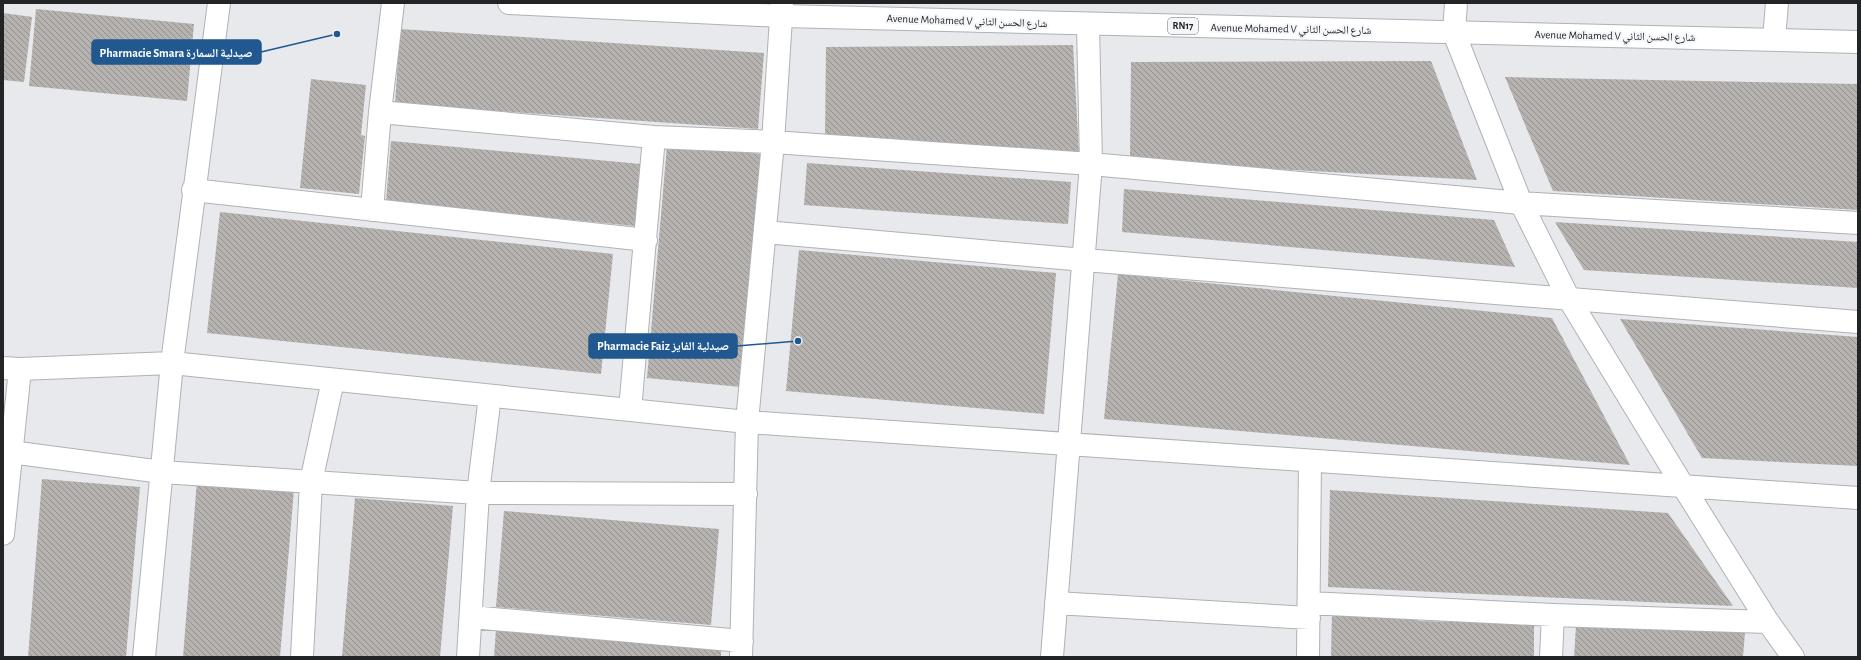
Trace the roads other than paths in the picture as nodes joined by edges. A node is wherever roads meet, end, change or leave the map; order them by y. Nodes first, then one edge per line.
1 (219, 3) edge
2 (393, 3) edge
3 (509, 3) edge
4 (1456, 3) edge
5 (1777, 3) edge
6 (782, 10) edge
7 (1088, 24) junction
8 (1454, 33) junction
9 (1774, 39) junction
10 (1858, 42) edge
11 (380, 112) junction
12 (654, 137) junction
13 (773, 142) junction
14 (1092, 164) junction
15 (194, 190) junction
16 (1520, 203) junction
17 (372, 210) junction
18 (1858, 223) edge
19 (766, 232) junction
20 (646, 240) junction
21 (1084, 260) junction
22 (1569, 299) junction
23 (1858, 322) edge
24 (172, 363) junction
25 (12, 368) edge
26 (333, 380) junction
27 (490, 396) junction
28 (630, 410) junction
29 (747, 422) junction
30 (1069, 444) junction
31 (7, 451) edge
32 (1310, 461) junction
33 (162, 472) junction
34 (311, 482) junction
35 (1683, 486) junction
36 (478, 493) junction
37 (746, 494) junction
38 (1858, 498) edge
39 (3, 534) edge
40 (1056, 603) junction
41 (1309, 610) junction
42 (1553, 615) junction
43 (471, 617) junction
44 (1768, 622) junction
45 (742, 649) edge
46 (144, 657) edge
47 (302, 657) edge
48 (468, 657) edge
49 (1052, 657) edge
50 (1308, 657) edge
51 (1550, 657) edge
52 (1793, 657) edge

1 - 15 street
2 - 11 street
3 - 6 street, Avenue Mohamed V شارع الحسن الثاني / RN17
4 - 8 street
5 - 9 street
6 - 7 street, Avenue Mohamed V شارع الحسن الثاني / RN17
6 - 13 street
7 - 8 street, Avenue Mohamed V شارع الحسن الثاني / RN17
7 - 14 street
8 - 9 street, Avenue Mohamed V شارع الحسن الثاني / RN17
8 - 16 street
9 - 10 street, Avenue Mohamed V شارع الحسن الثاني / RN17
11 - 12 street
11 - 17 street
12 - 13 street
12 - 20 street
13 - 14 street
13 - 19 street
14 - 16 street
14 - 21 street
15 - 17 street
15 - 24 street
16 - 18 street
16 - 22 street
17 - 20 street
19 - 21 street
19 - 29 street
20 - 28 street
21 - 22 street
21 - 30 street
22 - 23 street
22 - 35 street
24 - 25 street
24 - 26 street
24 - 33 street
25 - 31 street
26 - 27 street
26 - 34 street
27 - 28 street
27 - 36 street
28 - 29 street
29 - 30 street
29 - 37 street
30 - 32 street
30 - 40 street
31 - 33 street
31 - 39 street
32 - 35 street
32 - 41 street
33 - 34 street
33 - 46 street
34 - 36 street
34 - 47 street
35 - 38 street
35 - 44 street
36 - 37 street
36 - 43 street
37 - 45 street
40 - 41 street
40 - 49 street
41 - 42 street
41 - 50 street
42 - 44 street
42 - 51 street
43 - 45 street
43 - 48 street
44 - 52 street

